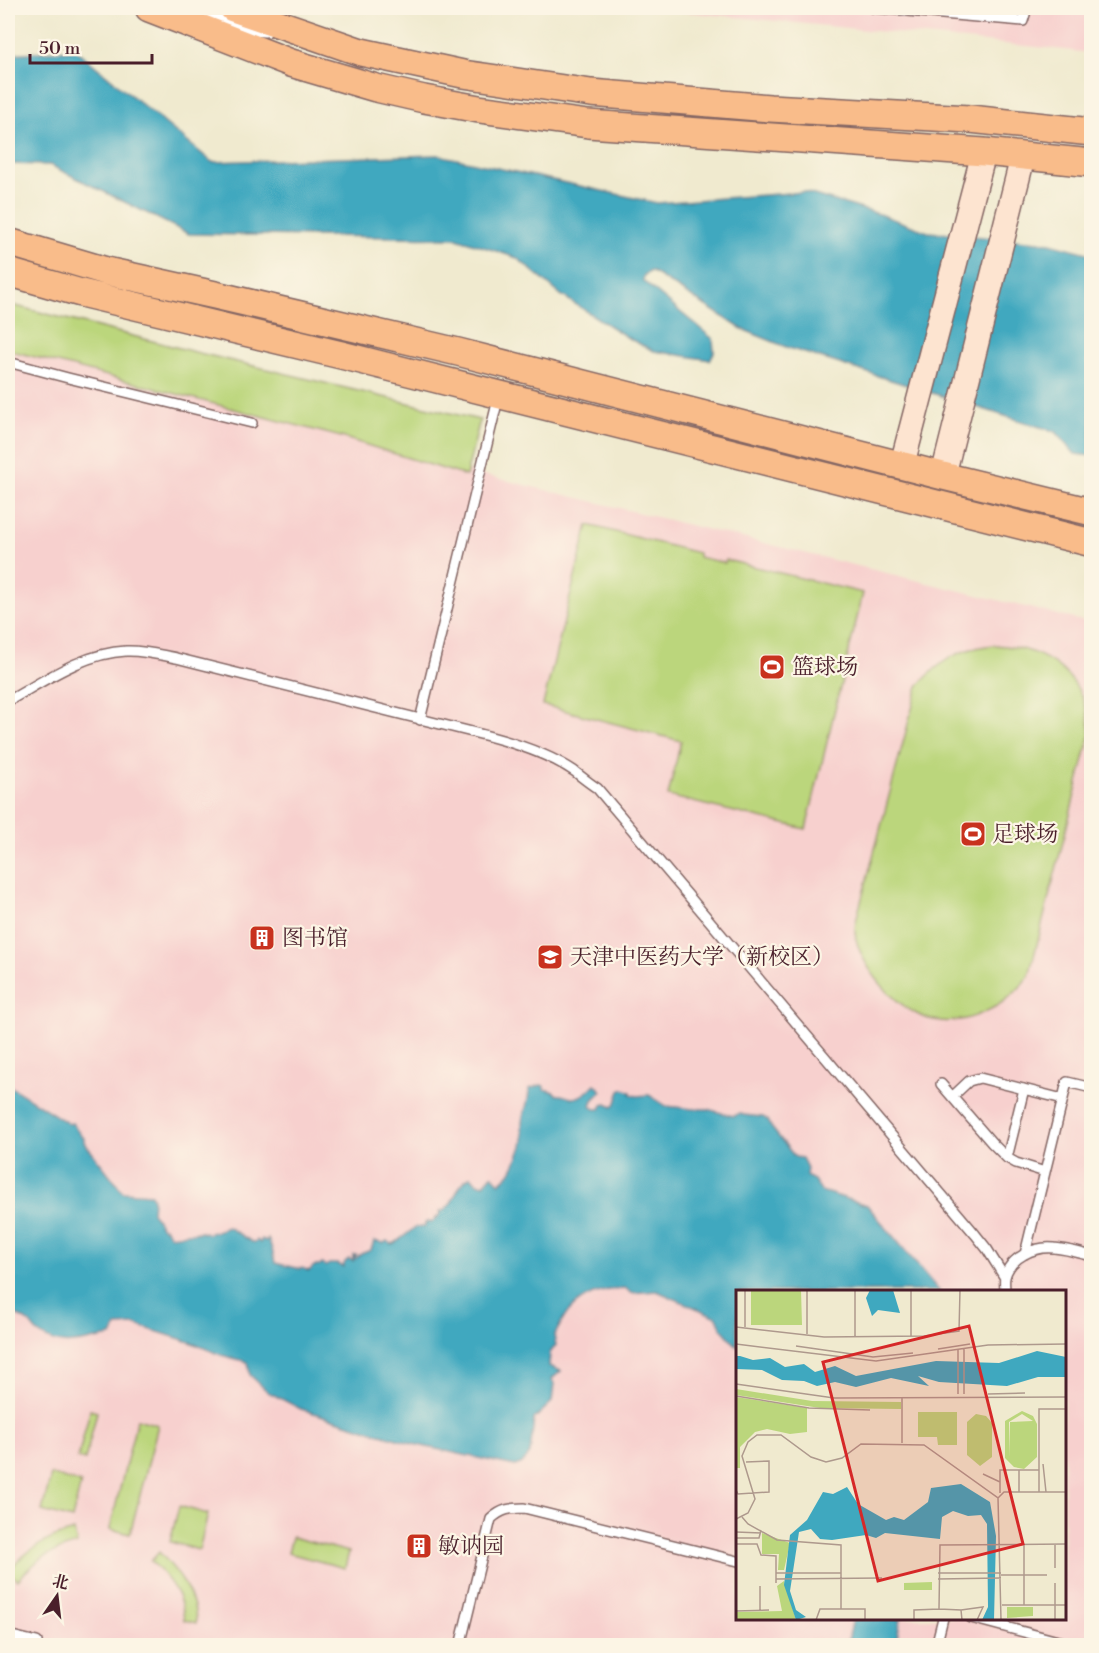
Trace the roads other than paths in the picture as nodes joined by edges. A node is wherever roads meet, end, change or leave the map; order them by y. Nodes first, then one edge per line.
1 (149, 8) edge
2 (233, 8) edge
3 (873, 8) edge
4 (1027, 8) edge
5 (178, 19) junction
6 (293, 28) junction
7 (1092, 132) edge
8 (984, 152) junction
9 (1023, 156) junction
10 (1092, 163) edge
11 (8, 242) edge
12 (106, 271) junction
13 (8, 272) edge
14 (341, 355) junction
15 (8, 362) edge
16 (499, 394) junction
17 (252, 423) dead end
18 (902, 465) junction
19 (943, 476) junction
20 (1092, 512) edge
21 (1092, 543) edge
22 (8, 700) edge
23 (420, 720) junction
24 (941, 1084) dead end
25 (1092, 1088) edge
26 (1024, 1089) junction
27 (952, 1096) junction
28 (1063, 1099) junction
29 (1007, 1158) junction
30 (1045, 1172) junction
31 (1024, 1254) junction
32 (1092, 1256) edge
33 (1005, 1278) junction
34 (1005, 1290) edge
35 (736, 1561) edge
36 (942, 1620) edge
37 (979, 1620) edge
38 (8, 1635) edge
39 (38, 1642) dead end
40 (460, 1646) edge
41 (936, 1646) edge
42 (1077, 1646) edge

1 - 5 main road
2 - 6 main road
3 - 4 lane
5 - 6 street
5 - 8 main road
6 - 7 main road
8 - 9 main road
8 - 18 main road
9 - 10 main road
9 - 19 main road
11 - 12 main road
12 - 14 main road
12 - 18 main road
13 - 14 main road
14 - 16 main road
15 - 17 lane
16 - 21 main road
16 - 23 lane
18 - 19 main road
19 - 20 main road
22 - 23 lane
23 - 33 lane
24 - 27 lane
25 - 28 lane
26 - 27 lane
26 - 28 lane
26 - 29 lane
27 - 29 lane
28 - 30 lane
29 - 30 lane
30 - 31 lane
31 - 32 lane
31 - 33 lane
33 - 34 lane
35 - 40 lane
36 - 41 lane
37 - 42 lane
38 - 39 lane

